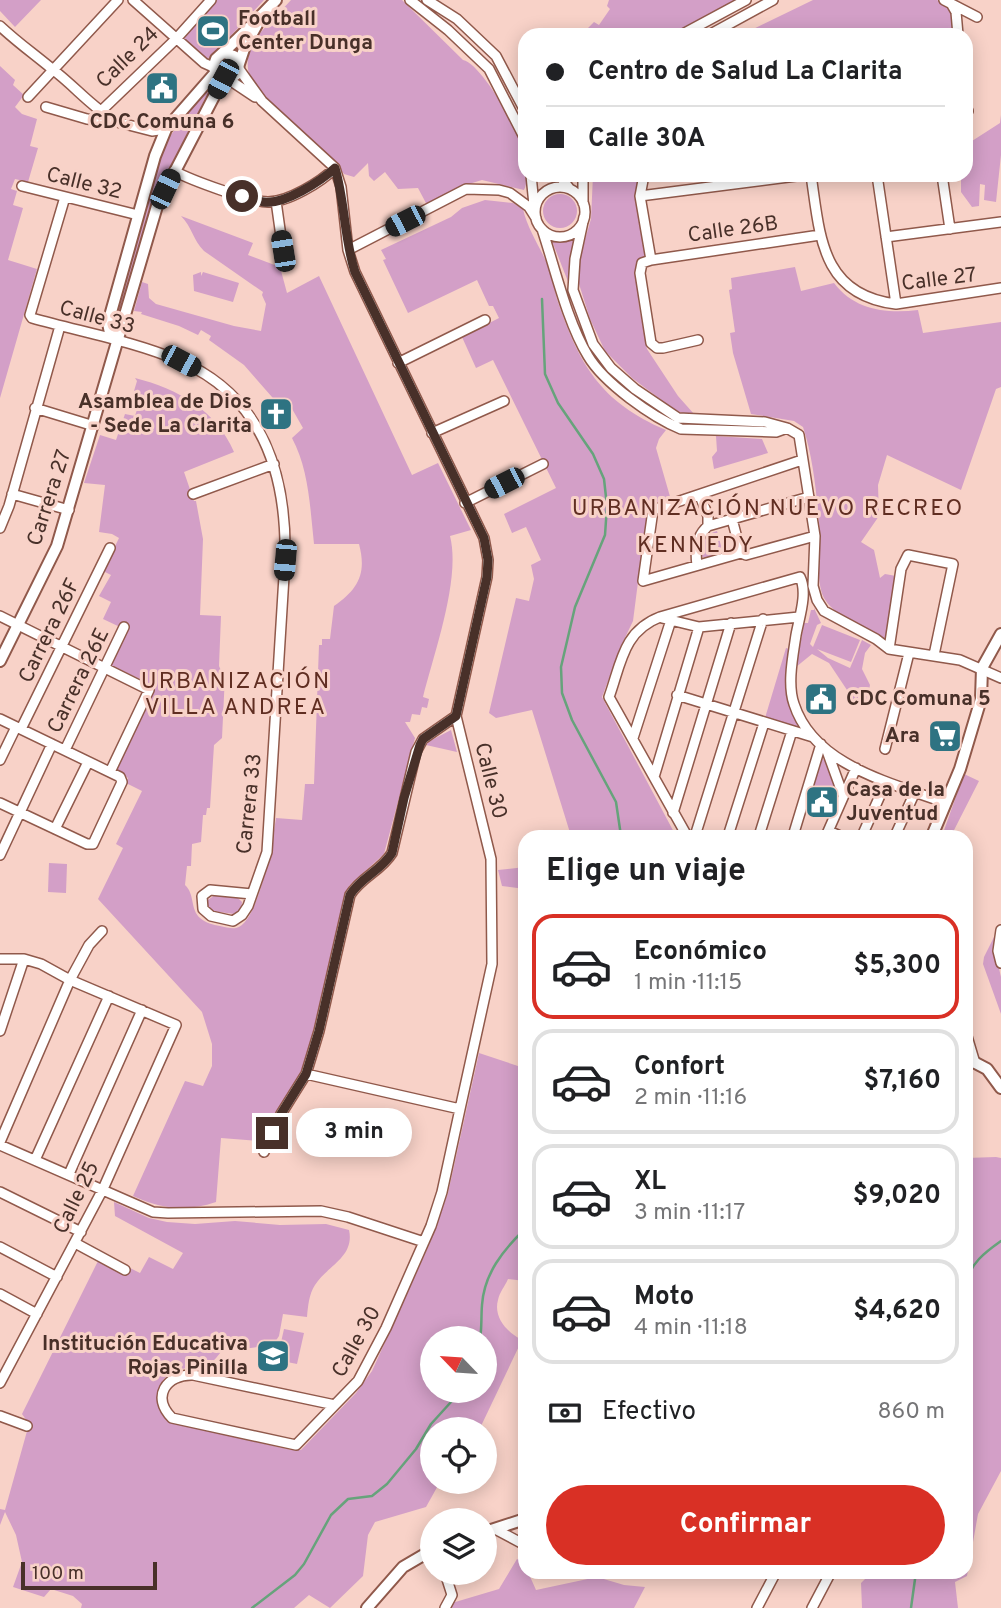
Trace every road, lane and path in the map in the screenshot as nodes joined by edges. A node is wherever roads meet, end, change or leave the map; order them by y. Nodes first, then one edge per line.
1 (118, 0) edge
2 (133, 0) edge
3 (211, 0) edge
4 (410, 0) edge
5 (426, 0) edge
6 (746, 0) edge
7 (773, 0) edge
8 (948, 2) edge
9 (273, 4) edge
10 (977, 17) dead end
11 (0, 26) edge
12 (694, 28) edge
13 (722, 28) edge
14 (957, 28) edge
15 (176, 39) junction
16 (224, 53) junction
17 (239, 66) junction
18 (53, 69) junction
19 (220, 75) junction
20 (28, 97) dead end
21 (518, 98) edge
22 (262, 101) junction
23 (46, 107) dead end
24 (100, 112) junction
25 (117, 122) junction
26 (518, 125) edge
27 (166, 130) junction
28 (335, 168) junction
29 (174, 171) junction
30 (561, 182) edge
31 (564, 182) edge
32 (583, 182) edge
33 (643, 182) edge
34 (749, 182) edge
35 (812, 182) edge
36 (878, 182) edge
37 (943, 182) edge
38 (22, 186) dead end
39 (531, 187) edge
40 (544, 192) junction
41 (510, 193) junction
42 (640, 196) junction
43 (65, 197) junction
44 (276, 201) junction
45 (583, 205) junction
46 (535, 214) junction
47 (138, 215) junction
48 (584, 217) junction
49 (1001, 222) edge
50 (542, 229) junction
51 (950, 229) junction
52 (820, 235) junction
53 (886, 237) junction
54 (348, 250) junction
55 (283, 251) dead end
56 (650, 260) junction
57 (1001, 288) edge
58 (896, 304) junction
59 (485, 320) dead end
60 (60, 326) junction
61 (698, 340) dead end
62 (119, 341) junction
63 (398, 363) junction
64 (504, 401) dead end
65 (35, 408) junction
66 (94, 426) junction
67 (787, 428) junction
68 (432, 433) junction
69 (802, 460) junction
70 (274, 464) junction
71 (543, 464) dead end
72 (12, 494) junction
73 (193, 494) dead end
74 (700, 496) junction
75 (809, 497) junction
76 (465, 503) junction
77 (69, 510) junction
78 (732, 519) junction
79 (708, 527) junction
80 (0, 528) edge
81 (815, 536) junction
82 (110, 548) dead end
83 (741, 553) junction
84 (697, 565) junction
85 (813, 586) junction
86 (803, 600) junction
87 (0, 616) edge
88 (660, 617) junction
89 (799, 617) junction
90 (763, 619) junction
91 (671, 620) junction
92 (731, 623) junction
93 (18, 626) junction
94 (699, 626) junction
95 (124, 627) dead end
96 (1001, 634) edge
97 (62, 647) junction
98 (889, 649) junction
99 (909, 653) junction
100 (934, 655) junction
101 (0, 661) edge
102 (105, 668) junction
103 (982, 668) junction
104 (1001, 678) edge
105 (677, 695) junction
106 (705, 704) junction
107 (735, 713) junction
108 (456, 716) junction
109 (0, 719) edge
110 (764, 723) junction
111 (19, 728) junction
112 (792, 731) junction
113 (633, 738) junction
114 (52, 744) junction
115 (821, 744) junction
116 (886, 749) dead end
117 (65, 750) junction
118 (0, 760) edge
119 (88, 762) junction
120 (856, 768) junction
121 (110, 772) junction
122 (654, 777) junction
123 (886, 782) junction
124 (915, 792) junction
125 (843, 795) junction
126 (0, 803) edge
127 (946, 803) junction
128 (19, 812) junction
129 (673, 813) junction
130 (55, 829) junction
131 (683, 830) edge
132 (697, 830) edge
133 (730, 830) edge
134 (761, 830) edge
135 (795, 830) edge
136 (830, 830) edge
137 (865, 830) edge
138 (898, 830) edge
139 (935, 830) edge
140 (0, 855) edge
141 (252, 894) junction
142 (102, 931) dead end
143 (1000, 931) edge
144 (0, 959) edge
145 (24, 959) junction
146 (1001, 963) edge
147 (70, 980) junction
148 (109, 996) junction
149 (142, 1010) junction
150 (2, 1021) edge
151 (0, 1031) edge
152 (973, 1061) edge
153 (306, 1074) junction
154 (1001, 1088) edge
155 (460, 1109) junction
156 (0, 1143) edge
157 (264, 1152) dead end
158 (35, 1160) junction
159 (69, 1174) junction
160 (103, 1189) junction
161 (0, 1192) edge
162 (81, 1231) junction
163 (424, 1242) junction
164 (75, 1243) junction
165 (0, 1247) edge
166 (125, 1270) dead end
167 (57, 1277) junction
168 (0, 1294) edge
169 (37, 1314) junction
170 (0, 1383) edge
171 (334, 1405) junction
172 (0, 1416) edge
173 (27, 1426) dead end
174 (518, 1521) edge
175 (497, 1528) edge
176 (497, 1533) edge
177 (518, 1542) edge
178 (420, 1557) edge
179 (772, 1579) edge
180 (827, 1579) edge
181 (449, 1585) edge
182 (366, 1608) edge
183 (445, 1608) edge
184 (757, 1608) edge
185 (812, 1608) edge

1 - 18 street
2 - 15 street
3 - 15 street, Calle 24
4 - 26 street
5 - 21 street
6 - 12 street
7 - 13 street
8 - 10 street
8 - 14 street
9 - 16 street
9 - 17 street
11 - 18 street
15 - 19 street
15 - 24 street, Calle 24
16 - 17 street
16 - 19 street
17 - 19 street
17 - 22 street
18 - 20 street
18 - 24 street
19 - 22 street
19 - 27 street
19 - 29 street, Carrera 27
22 - 28 street
23 - 25 street
24 - 25 street
25 - 27 street
27 - 47 street
28 - 44 street
28 - 54 street, Calle 30
29 - 44 street
29 - 62 street, Carrera 27
30 - 40 street
31 - 45 street
32 - 45 street
33 - 42 street
34 - 42 street
35 - 52 street
36 - 53 street
37 - 51 street
38 - 43 street, Calle 32
39 - 40 street
39 - 41 street
39 - 46 street
40 - 46 street
41 - 46 street
41 - 54 street
42 - 56 street
43 - 47 street, Calle 32
43 - 60 street, Calle 33
44 - 55 street
45 - 48 street
46 - 50 street
47 - 62 street
48 - 50 street
48 - 67 street
49 - 51 street
50 - 67 street
51 - 53 street
52 - 56 street, Calle 26B
52 - 58 street, Calle 27
53 - 58 street
54 - 63 street, Calle 30
56 - 61 street
57 - 58 street, Calle 27
59 - 63 street
60 - 62 street, Calle 33
60 - 65 street
62 - 66 street, Carrera 27
62 - 70 street, Calle 33
63 - 68 street, Calle 30
64 - 68 street
65 - 66 street
65 - 72 street
66 - 77 street, Carrera 27
67 - 69 street
68 - 76 street, Calle 30
69 - 74 street
69 - 75 street
70 - 73 street
70 - 141 street, Carrera 33
71 - 76 street
72 - 77 street
72 - 80 street
74 - 79 street
74 - 84 street
75 - 78 street
75 - 81 street
76 - 108 street, Calle 30
77 - 93 street, Carrera 27
78 - 79 street
78 - 83 street
79 - 84 street
81 - 83 street
81 - 85 street
82 - 97 street, Carrera 26F
83 - 84 street
85 - 86 street
85 - 98 street
86 - 88 street
86 - 89 street
87 - 93 street
88 - 91 street
88 - 113 street
89 - 90 street
89 - 115 street
90 - 92 street
90 - 107 street
91 - 94 street
91 - 113 street
92 - 94 street
92 - 106 street
93 - 97 street
93 - 101 street, Carrera 27
94 - 105 street
95 - 102 street, Carrera 26E
96 - 103 street
97 - 102 street
97 - 111 street, Carrera 26F
98 - 99 street
98 - 100 street
99 - 100 street
99 - 116 street
100 - 103 street
102 - 117 street, Carrera 26E
102 - 121 street
103 - 104 street
103 - 127 street
105 - 106 street
105 - 122 street
106 - 107 street
106 - 129 street
107 - 110 street
107 - 132 street
108 - 153 street
108 - 155 street, Calle 30
109 - 111 street
110 - 112 street
110 - 133 street
111 - 114 street
111 - 118 street
112 - 115 street
112 - 134 street
113 - 122 street
114 - 117 street
114 - 128 street
115 - 120 street
115 - 125 street
115 - 135 street
117 - 119 street
119 - 121 street
119 - 130 street
120 - 123 street
120 - 125 street
121 - 130 street
122 - 129 street
123 - 124 street
123 - 137 street
124 - 127 street
124 - 138 street
125 - 136 street
126 - 128 street
127 - 139 street
128 - 130 street
128 - 140 street
129 - 131 street
141 - 141 street, Carrera 33
142 - 147 street
143 - 146 street
144 - 145 street
145 - 147 street
145 - 150 street
147 - 148 street
147 - 156 street
148 - 149 street
148 - 158 street
149 - 159 street
149 - 160 street, Calle 25
150 - 151 street
152 - 154 street
153 - 155 street
153 - 157 street
155 - 163 street, Calle 30
156 - 158 street
158 - 159 street
159 - 160 street
160 - 162 street, Calle 25
160 - 163 street
161 - 162 street
162 - 164 street, Calle 25
163 - 171 street, Calle 30
164 - 166 street
164 - 167 street, Calle 25
165 - 167 street
167 - 169 street, Calle 25
168 - 169 street
169 - 170 street, Calle 25
171 - 171 street, Calle 30
172 - 173 street
174 - 175 street
176 - 177 street
178 - 182 street
179 - 184 street
180 - 185 street
181 - 183 street

